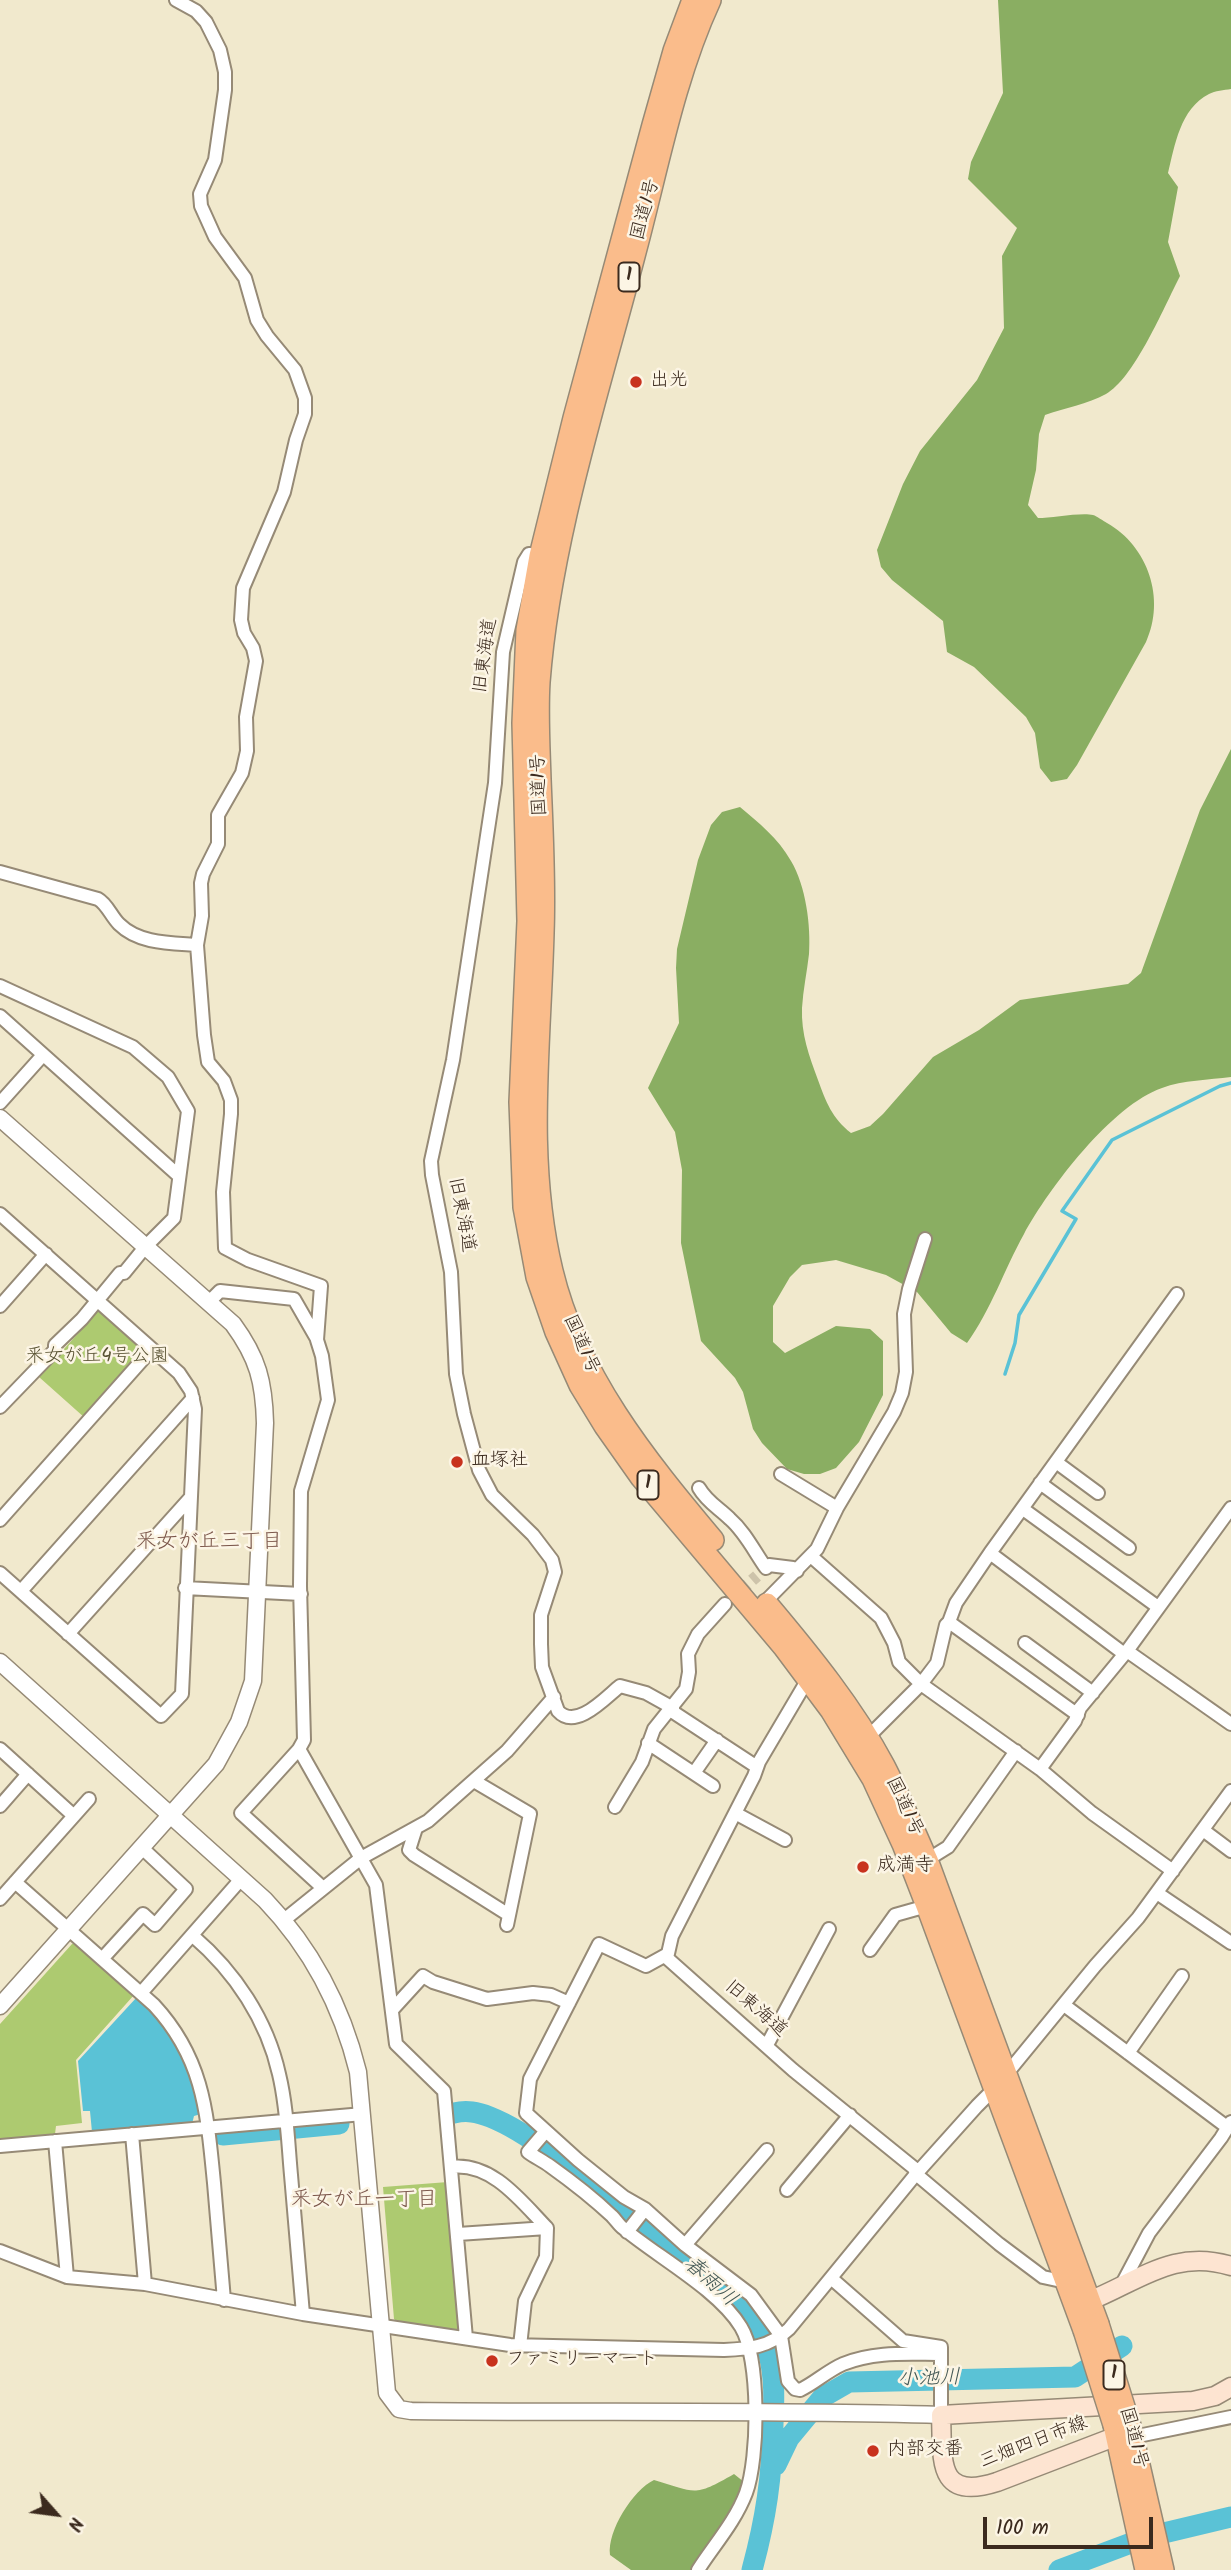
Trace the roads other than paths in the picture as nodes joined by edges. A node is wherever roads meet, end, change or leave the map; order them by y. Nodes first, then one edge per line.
1 (176, 0) edge
2 (710, 0) edge
3 (689, 6) edge
4 (681, 53) junction
5 (548, 557) junction
6 (0, 872) edge
7 (197, 944) junction
8 (0, 986) edge
9 (0, 1016) edge
10 (43, 1055) junction
11 (0, 1103) edge
12 (0, 1118) edge
13 (179, 1176) junction
14 (0, 1213) edge
15 (925, 1239) dead end
16 (146, 1246) junction
17 (46, 1254) junction
18 (1177, 1294) dead end
19 (98, 1300) junction
20 (209, 1302) junction
21 (0, 1306) edge
22 (317, 1339) junction
23 (152, 1349) junction
24 (194, 1398) junction
25 (0, 1407) edge
26 (1056, 1462) junction
27 (781, 1474) dead end
28 (1040, 1483) junction
29 (699, 1488) dead end
30 (1098, 1493) dead end
31 (191, 1496) junction
32 (837, 1508) junction
33 (1231, 1508) edge
34 (1023, 1509) junction
35 (0, 1520) edge
36 (1129, 1548) dead end
37 (990, 1553) junction
38 (812, 1557) junction
39 (797, 1572) junction
40 (0, 1573) edge
41 (186, 1588) junction
42 (21, 1591) junction
43 (258, 1592) junction
44 (301, 1594) junction
45 (725, 1604) tunnel mouth
46 (760, 1607) junction
47 (1158, 1607) junction
48 (949, 1622) junction
49 (68, 1633) junction
50 (1025, 1643) dead end
51 (1125, 1652) junction
52 (0, 1662) edge
53 (808, 1679) junction
54 (921, 1684) junction
55 (1093, 1693) junction
56 (554, 1697) junction
57 (672, 1709) junction
58 (1078, 1715) junction
59 (1231, 1724) edge
60 (717, 1740) junction
61 (648, 1743) junction
62 (862, 1743) junction
63 (0, 1749) edge
64 (299, 1749) junction
65 (1016, 1751) junction
66 (757, 1767) junction
67 (1040, 1769) junction
68 (694, 1773) junction
69 (28, 1774) junction
70 (474, 1781) junction
71 (713, 1786) dead end
72 (1231, 1791) edge
73 (89, 1799) dead end
74 (0, 1806) edge
75 (615, 1807) dead end
76 (735, 1813) junction
77 (171, 1814) junction
78 (74, 1816) junction
79 (416, 1828) junction
80 (1203, 1829) junction
81 (785, 1840) dead end
82 (141, 1847) junction
83 (1231, 1851) edge
84 (361, 1857) junction
85 (927, 1860) junction
86 (1173, 1871) junction
87 (242, 1878) junction
88 (15, 1882) junction
89 (323, 1888) junction
90 (1157, 1893) junction
91 (0, 1899) edge
92 (927, 1906) junction
93 (284, 1920) junction
94 (829, 1929) dead end
95 (68, 1930) junction
96 (193, 1936) junction
97 (1231, 1943) edge
98 (870, 1950) dead end
99 (666, 1955) junction
100 (102, 1959) junction
101 (1182, 1976) dead end
102 (141, 1993) junction
103 (569, 2003) junction
104 (1064, 2005) junction
105 (0, 2006) edge
106 (392, 2010) junction
107 (767, 2045) junction
108 (1128, 2053) junction
109 (1001, 2080) junction
110 (363, 2114) junction
111 (850, 2115) junction
112 (1229, 2125) edge
113 (287, 2126) junction
114 (209, 2128) junction
115 (544, 2133) junction
116 (132, 2134) junction
117 (55, 2141) junction
118 (0, 2146) edge
119 (767, 2150) dead end
120 (451, 2166) junction
121 (916, 2174) junction
122 (787, 2190) dead end
123 (643, 2211) junction
124 (547, 2228) junction
125 (629, 2230) junction
126 (458, 2234) junction
127 (685, 2245) junction
128 (0, 2251) edge
129 (1231, 2266) edge
130 (67, 2277) junction
131 (831, 2278) junction
132 (1066, 2282) junction
133 (145, 2284) junction
134 (1120, 2288) junction
135 (224, 2300) junction
136 (1089, 2301) junction
137 (303, 2314) junction
138 (381, 2326) junction
139 (1091, 2327) junction
140 (466, 2338) junction
141 (778, 2338) junction
142 (520, 2346) junction
143 (753, 2348) junction
144 (941, 2355) junction
145 (1226, 2392) edge
146 (940, 2408) junction
147 (759, 2412) junction
148 (1231, 2417) edge
149 (1125, 2439) junction
150 (698, 2570) edge
151 (1146, 2570) edge
152 (1163, 2570) edge

1 - 7 street
2 - 4 highway, 国道1号 / 1
3 - 4 highway, 国道1号 / 1
4 - 5 highway, 国道1号 / 1
5 - 46 highway, 国道1号 / 1
5 - 56 street, 旧東海道
6 - 7 street
7 - 22 street
8 - 13 street
9 - 10 street
10 - 11 street
10 - 13 street
12 - 16 street
13 - 16 street
14 - 17 street
15 - 32 street
16 - 19 street
16 - 20 street
17 - 19 street
17 - 21 street
18 - 26 street
19 - 23 street
19 - 25 street
20 - 22 street
20 - 43 street
22 - 44 street
23 - 24 street
23 - 35 street
24 - 31 street
24 - 42 street
26 - 28 street
26 - 30 street
27 - 32 street
28 - 34 street
28 - 36 street
29 - 39 street
31 - 41 street
31 - 49 street
32 - 38 street
33 - 47 street
34 - 37 street
34 - 47 street
37 - 48 street
37 - 51 street
38 - 39 street
38 - 54 street
39 - 46 street
40 - 42 street
41 - 43 street
41 - 49 street
42 - 49 street
43 - 44 street
43 - 77 street
44 - 64 street
45 - 57 street
46 - 53 highway, 国道1号 / 1
46 - 62 highway, 国道1号 / 1
47 - 51 street
48 - 54 street
48 - 58 street
50 - 55 street
51 - 55 street
51 - 59 street
52 - 77 street
53 - 62 highway, 国道1号 / 1
53 - 66 street
54 - 62 street
54 - 65 street
55 - 58 street
56 - 57 street, 旧東海道
56 - 70 street
57 - 60 street, 旧東海道
57 - 61 street
58 - 67 street
60 - 66 street, 旧東海道
60 - 68 street
61 - 68 street
61 - 75 street
62 - 85 highway, 国道1号 / 1
62 - 92 highway, 国道1号 / 1
63 - 69 street
64 - 84 street
64 - 89 street
65 - 67 street
65 - 85 street
66 - 76 street
67 - 86 street
68 - 71 street
69 - 74 street
69 - 78 street
70 - 79 street
70 - 79 street
72 - 80 street
73 - 78 street
76 - 81 street
76 - 99 street
77 - 82 street
77 - 87 street
78 - 88 street
79 - 84 street
80 - 83 street
80 - 86 street
82 - 95 street
82 - 100 street
84 - 89 street
84 - 106 street
85 - 109 highway, 国道1号 / 1
86 - 90 street
87 - 93 street
87 - 96 street
88 - 91 street
88 - 95 street
89 - 93 street
90 - 97 street
90 - 104 street
92 - 98 street
92 - 109 highway, 国道1号 / 1
93 - 110 street
94 - 107 street
95 - 100 street
95 - 105 street
96 - 102 street
96 - 113 street
99 - 103 street
99 - 107 street, 旧東海道
100 - 102 street
101 - 108 street
102 - 114 street
103 - 106 street
103 - 115 street
104 - 108 street
104 - 109 street
106 - 120 street
107 - 111 street, 旧東海道
108 - 112 street
109 - 121 street
109 - 132 highway, 国道1号 / 1
109 - 136 highway, 国道1号 / 1
110 - 113 street
110 - 138 street
111 - 121 street, 旧東海道
111 - 122 street
112 - 134 street
113 - 114 street
113 - 137 street
114 - 116 street
114 - 135 street
115 - 123 street
115 - 125 street
116 - 117 street
116 - 133 street
117 - 118 street
117 - 130 street
119 - 127 street
120 - 124 street
120 - 126 street
121 - 131 street
121 - 132 street, 旧東海道
123 - 125 street
123 - 127 street
124 - 126 street
124 - 142 street
125 - 143 street
126 - 140 street
127 - 141 street
128 - 130 street
129 - 134 main road
130 - 133 street
131 - 141 street
131 - 144 street
132 - 139 highway, 国道1号 / 1
133 - 135 street
134 - 136 main road
135 - 137 street
136 - 139 highway, 国道1号 / 1
137 - 138 street
138 - 140 street
138 - 147 street
139 - 149 highway, 国道1号 / 1, bridge
140 - 142 street
141 - 143 street
141 - 144 street
142 - 143 street
143 - 147 street
144 - 146 street
145 - 146 main road, 三畑四日市線
146 - 147 street
146 - 149 main road, 三畑四日市線
147 - 150 street
148 - 149 street
149 - 151 highway, 国道1号 / 1
149 - 152 highway, 国道1号 / 1

